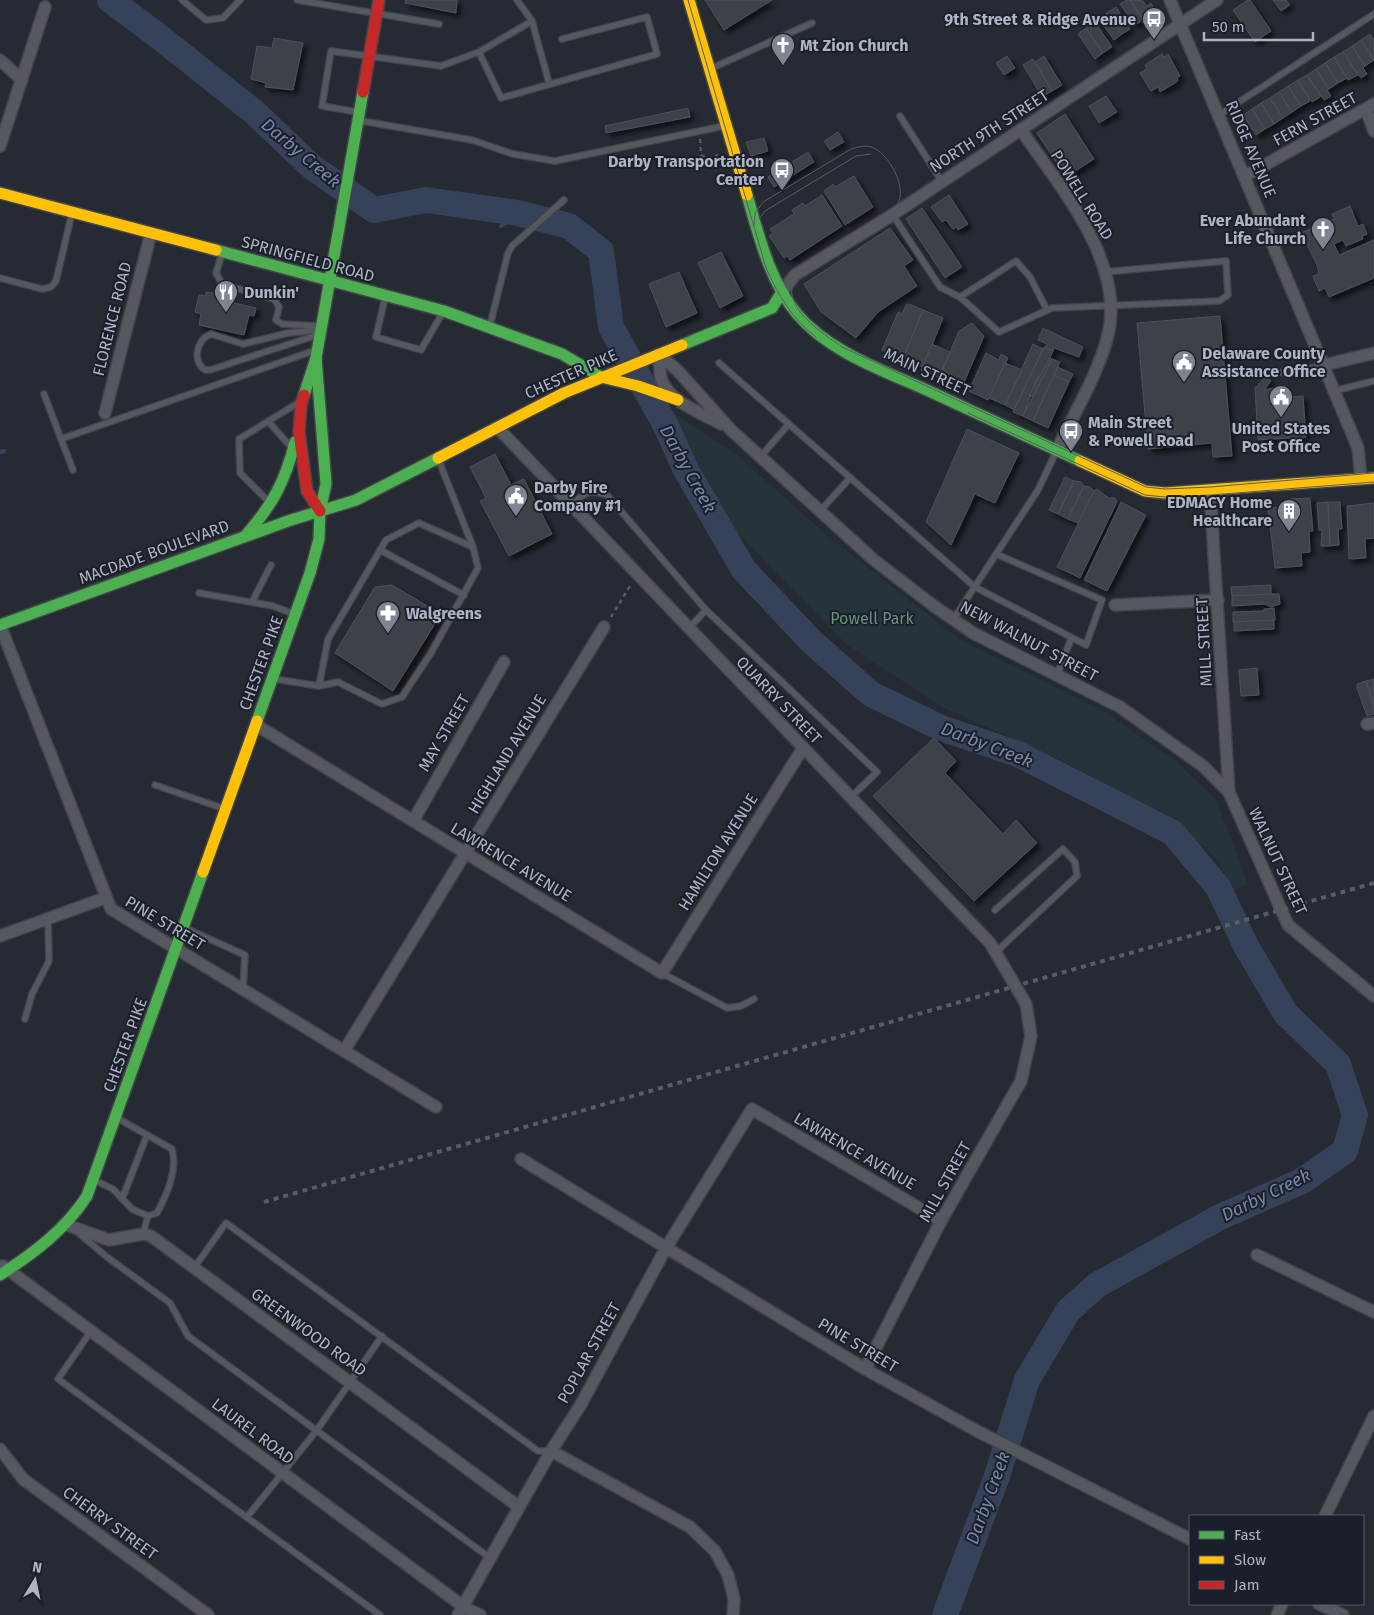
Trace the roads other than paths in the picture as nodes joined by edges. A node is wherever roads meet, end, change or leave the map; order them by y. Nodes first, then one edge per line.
1 (182, 0) edge
2 (240, 0) edge
3 (296, 0) edge
4 (379, 0) edge
5 (517, 0) edge
6 (689, 0) edge
7 (1170, 0) edge
8 (1217, 0) edge
9 (45, 7) dead end
10 (376, 14) junction
11 (1374, 14) edge
12 (532, 21) junction
13 (812, 23) dead end
14 (439, 24) dead end
15 (1181, 26) junction
16 (562, 39) dead end
17 (479, 52) junction
18 (368, 57) junction
19 (0, 60) edge
20 (709, 69) junction
21 (22, 80) junction
22 (549, 83) junction
23 (1370, 107) edge
24 (1219, 115) junction
25 (358, 116) junction
26 (900, 116) dead end
27 (726, 125) junction
28 (1021, 130) junction
29 (1374, 131) edge
30 (0, 146) edge
31 (1245, 176) junction
32 (942, 182) junction
33 (0, 193) edge
34 (564, 200) dead end
35 (72, 212) junction
36 (892, 214) junction
37 (151, 233) junction
38 (223, 252) junction
39 (1104, 272) junction
40 (0, 278) edge
41 (328, 281) junction
42 (782, 292) junction
43 (386, 296) junction
44 (960, 297) junction
45 (1110, 306) junction
46 (1047, 310) junction
47 (444, 311) junction
48 (489, 327) junction
49 (320, 330) junction
50 (1374, 353) edge
51 (316, 354) junction
52 (659, 354) junction
53 (719, 363) dead end
54 (1324, 365) junction
55 (1248, 374) dead end
56 (600, 377) junction
57 (1374, 381) edge
58 (1334, 391) junction
59 (44, 394) dead end
60 (302, 400) junction
61 (678, 400) junction
62 (105, 413) dead end
63 (300, 419) junction
64 (268, 421) junction
65 (789, 424) junction
66 (497, 428) junction
67 (732, 430) junction
68 (61, 439) junction
69 (293, 450) junction
70 (1056, 450) junction
71 (761, 456) junction
72 (438, 458) junction
73 (73, 470) dead end
74 (850, 478) junction
75 (1374, 478) edge
76 (1361, 479) junction
77 (1210, 491) junction
78 (272, 505) junction
79 (571, 506) junction
80 (320, 511) junction
81 (820, 511) junction
82 (243, 538) junction
83 (473, 547) junction
84 (380, 550) junction
85 (996, 554) junction
86 (271, 565) dead end
87 (975, 587) junction
88 (199, 593) dead end
89 (464, 595) junction
90 (1102, 600) junction
91 (1218, 600) junction
92 (252, 602) junction
93 (1115, 605) joint
94 (706, 610) junction
95 (296, 615) junction
96 (953, 620) junction
97 (0, 625) edge
98 (604, 626) dead end
99 (688, 628) junction
100 (1071, 638) junction
101 (504, 662) dead end
102 (1057, 675) junction
103 (273, 679) junction
104 (319, 686) junction
105 (256, 725) junction
106 (803, 748) junction
107 (155, 785) dead end
108 (1229, 792) junction
109 (850, 798) junction
110 (226, 809) junction
111 (413, 821) junction
112 (466, 853) junction
113 (105, 898) junction
114 (995, 910) dead end
115 (48, 918) junction
116 (184, 928) junction
117 (0, 936) edge
118 (176, 949) junction
119 (996, 952) junction
120 (662, 973) junction
121 (244, 990) junction
122 (1374, 996) edge
123 (754, 999) dead end
124 (1026, 1004) joint
125 (25, 1019) dead end
126 (344, 1051) junction
127 (436, 1107) dead end
128 (752, 1109) joint
129 (116, 1118) junction
130 (148, 1135) junction
131 (521, 1159) dead end
132 (94, 1180) junction
133 (122, 1199) junction
134 (148, 1216) junction
135 (941, 1220) junction
136 (67, 1225) junction
137 (144, 1234) junction
138 (666, 1248) junction
139 (1257, 1255) dead end
140 (194, 1268) junction
141 (3, 1270) edge
142 (1374, 1312) edge
143 (92, 1331) junction
144 (382, 1336) junction
145 (865, 1370) junction
146 (350, 1382) junction
147 (1374, 1416) edge
148 (317, 1430) junction
149 (0, 1449) edge
150 (551, 1451) junction
151 (283, 1473) junction
152 (519, 1507) junction
153 (1325, 1515) edge
154 (246, 1517) junction
155 (1189, 1538) edge
156 (490, 1558) junction
157 (1321, 1605) edge
158 (461, 1611) edge
159 (208, 1615) edge
160 (380, 1615) edge
161 (480, 1615) edge
162 (733, 1615) edge
163 (1343, 1615) edge

1 - 2 lane
3 - 10 lane
4 - 10 main road
5 - 12 lane
6 - 20 main road, MAIN STREET
7 - 15 street, RIDGE AVENUE
8 - 15 street, NORTH 9TH STREET
9 - 21 street
10 - 14 lane
10 - 18 main road
11 - 24 lane
12 - 17 lane
12 - 22 lane
13 - 20 lane
15 - 24 street, RIDGE AVENUE
15 - 28 street, NORTH 9TH STREET
16 - 22 lane
17 - 18 lane
17 - 22 lane
18 - 25 main road
18 - 25 lane
19 - 21 street
20 - 27 main road, MAIN STREET
21 - 30 street
23 - 29 street
23 - 31 street, FERN STREET
24 - 31 street, RIDGE AVENUE
25 - 27 lane
25 - 41 main road
26 - 32 lane
27 - 42 main road, MAIN STREET
28 - 32 street, NORTH 9TH STREET
28 - 39 street, POWELL ROAD
31 - 54 street, RIDGE AVENUE
32 - 36 street, NORTH 9TH STREET
33 - 35 main road, SPRINGFIELD ROAD
34 - 48 lane
35 - 37 main road, SPRINGFIELD ROAD
35 - 40 lane
36 - 42 street, NORTH 9TH STREET
36 - 44 lane
37 - 38 main road, SPRINGFIELD ROAD
37 - 62 street, FLORENCE ROAD
38 - 41 main road, SPRINGFIELD ROAD
38 - 49 lane
39 - 45 street, POWELL ROAD
39 - 45 lane
41 - 43 main road, SPRINGFIELD ROAD
41 - 49 main road
42 - 52 main road, CHESTER PIKE
42 - 70 main road, MAIN STREET
43 - 47 main road, SPRINGFIELD ROAD
43 - 47 lane
44 - 46 lane
44 - 46 lane
45 - 46 lane
45 - 70 street, POWELL ROAD
47 - 48 main road, SPRINGFIELD ROAD
48 - 56 main road, SPRINGFIELD ROAD
49 - 49 lane
49 - 51 main road
50 - 54 street
51 - 60 main road
51 - 68 lane
51 - 80 main road
52 - 56 main road, CHESTER PIKE
52 - 61 street, NEW WALNUT STREET
52 - 67 street, NEW WALNUT STREET
53 - 65 lane
54 - 55 lane
54 - 58 street, RIDGE AVENUE
56 - 61 main road, SPRINGFIELD ROAD
56 - 66 main road, CHESTER PIKE
57 - 58 lane
58 - 76 street, RIDGE AVENUE
59 - 68 lane
60 - 63 main road
60 - 64 lane
61 - 67 street, NEW WALNUT STREET
63 - 69 main road
63 - 80 main road
64 - 69 lane
64 - 78 lane
65 - 71 lane
65 - 74 lane
66 - 72 main road, CHESTER PIKE
66 - 79 street, QUARRY STREET
67 - 71 street, NEW WALNUT STREET
68 - 73 lane
69 - 78 main road
70 - 77 main road, MAIN STREET
70 - 85 lane
71 - 81 street, NEW WALNUT STREET
72 - 80 main road, CHESTER PIKE
72 - 83 lane
74 - 81 lane
74 - 87 lane
75 - 76 main road, MAIN STREET
76 - 77 main road, MAIN STREET
77 - 91 street, MILL STREET
78 - 82 main road
79 - 94 lane
79 - 99 street, QUARRY STREET
80 - 82 main road, MACDADE BOULEVARD
80 - 95 main road, CHESTER PIKE
81 - 96 street, NEW WALNUT STREET
82 - 97 main road, MACDADE BOULEVARD
83 - 84 lane
83 - 89 lane
84 - 89 lane
84 - 104 lane
85 - 87 lane
85 - 90 lane
86 - 92 lane
87 - 96 lane
87 - 100 lane
88 - 92 lane
89 - 104 lane
90 - 93 lane
90 - 100 lane
91 - 93 street
91 - 108 street, MILL STREET
92 - 95 lane
94 - 99 lane
94 - 109 lane
95 - 103 main road, CHESTER PIKE
96 - 102 street, NEW WALNUT STREET
97 - 113 street, PINE STREET
98 - 112 street, HIGHLAND AVENUE
99 - 106 street, QUARRY STREET
100 - 102 lane
101 - 111 street, MAY STREET
102 - 108 street, NEW WALNUT STREET
103 - 104 lane
103 - 105 main road, CHESTER PIKE
105 - 110 main road, CHESTER PIKE
105 - 111 street, LAWRENCE AVENUE
106 - 109 street, QUARRY STREET
106 - 120 street, HAMILTON AVENUE
107 - 110 lane
108 - 122 street, WALNUT STREET
109 - 119 street, QUARRY STREET
110 - 116 main road, CHESTER PIKE
111 - 112 street, LAWRENCE AVENUE
112 - 120 street, LAWRENCE AVENUE
112 - 126 street, HIGHLAND AVENUE
113 - 115 street
113 - 118 street, PINE STREET
114 - 119 lane
115 - 117 street
115 - 125 lane
116 - 118 main road, CHESTER PIKE
116 - 121 lane
118 - 121 street, PINE STREET
118 - 129 main road, CHESTER PIKE
119 - 124 street, QUARRY STREET
120 - 123 lane, LAWRENCE AVENUE
121 - 126 street, PINE STREET
124 - 135 street, MILL STREET
126 - 127 street, PINE STREET
128 - 135 street, LAWRENCE AVENUE
128 - 138 street, POPLAR STREET
129 - 130 lane
129 - 132 main road, CHESTER PIKE
130 - 133 lane
130 - 134 lane
131 - 138 street, PINE STREET
132 - 133 lane
132 - 136 main road, CHESTER PIKE
133 - 134 lane
134 - 137 lane
135 - 145 street, MILL STREET
136 - 137 street
136 - 141 main road, CHESTER PIKE
136 - 148 lane
137 - 140 street, GREENWOOD ROAD
138 - 145 street, PINE STREET
138 - 150 street, POPLAR STREET
139 - 142 street
140 - 144 lane
140 - 146 street, GREENWOOD ROAD
141 - 143 street, LAUREL ROAD
143 - 151 street, LAUREL ROAD
143 - 154 lane
144 - 146 lane
144 - 150 lane
145 - 155 street, PINE STREET
146 - 148 lane
146 - 152 street, GREENWOOD ROAD
147 - 153 street
148 - 151 lane
148 - 156 lane
149 - 159 street, CHERRY STREET
150 - 152 street, POPLAR STREET
150 - 162 street
151 - 154 lane
151 - 158 street, LAUREL ROAD
152 - 156 street, POPLAR STREET
154 - 160 lane
156 - 158 street, POPLAR STREET
157 - 163 street
158 - 161 street, LAUREL ROAD

